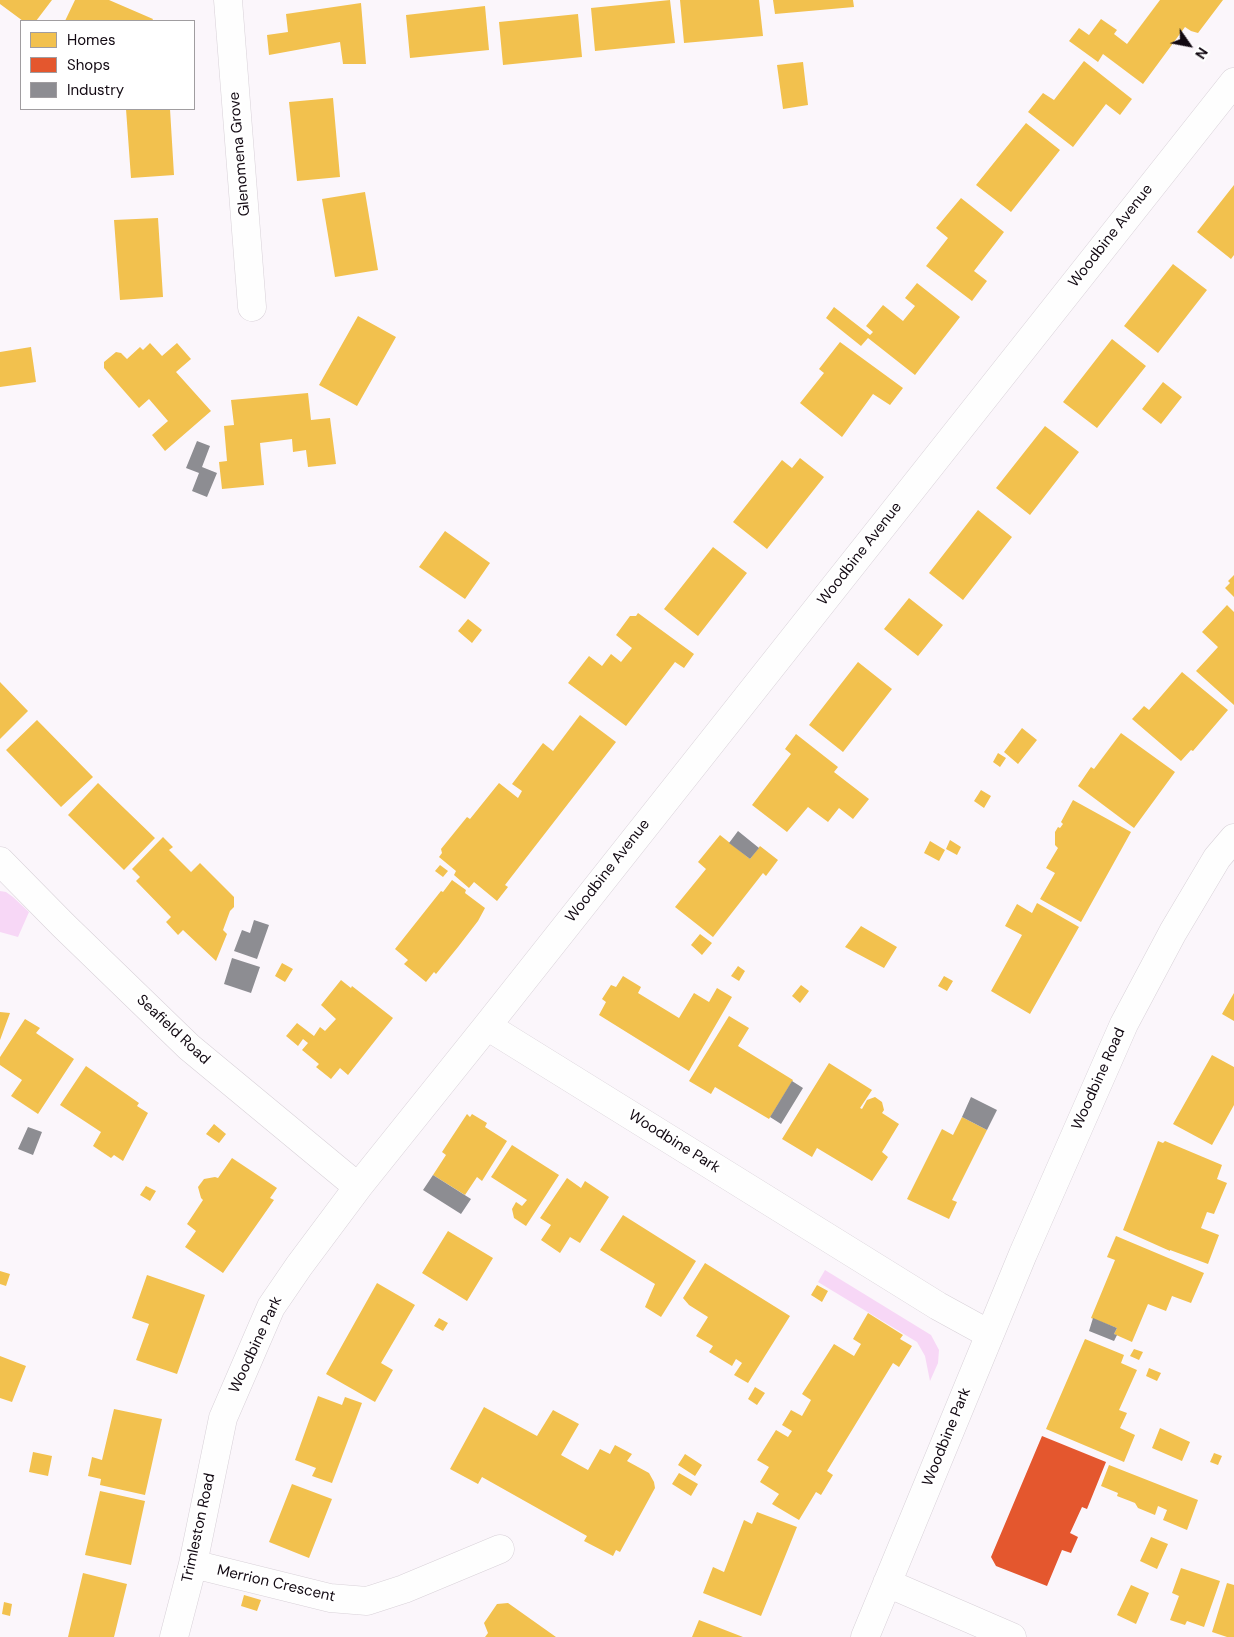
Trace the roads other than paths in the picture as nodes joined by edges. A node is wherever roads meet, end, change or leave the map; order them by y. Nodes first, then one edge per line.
1 (228, 0) edge
2 (1234, 82) edge
3 (252, 307) dead end
4 (1234, 838) edge
5 (0, 860) edge
6 (487, 1026) junction
7 (358, 1187) junction
8 (989, 1334) junction
9 (223, 1418) joint
10 (500, 1549) dead end
11 (193, 1564) junction
12 (887, 1583) junction
13 (174, 1637) edge
14 (864, 1637) edge
15 (1012, 1637) edge

1 - 3 street, Glenomena Grove
2 - 6 street, Woodbine Avenue
4 - 8 street, Woodbine Road
5 - 7 street, Seafield Road
6 - 7 street, Woodbine Park
6 - 8 street, Woodbine Park
7 - 9 street, Woodbine Park
8 - 12 street, Woodbine Park
9 - 11 street, Trimleston Road
10 - 11 street, Merrion Crescent
11 - 13 street, Trimleston Road
12 - 14 street, Woodbine Park
12 - 15 street

